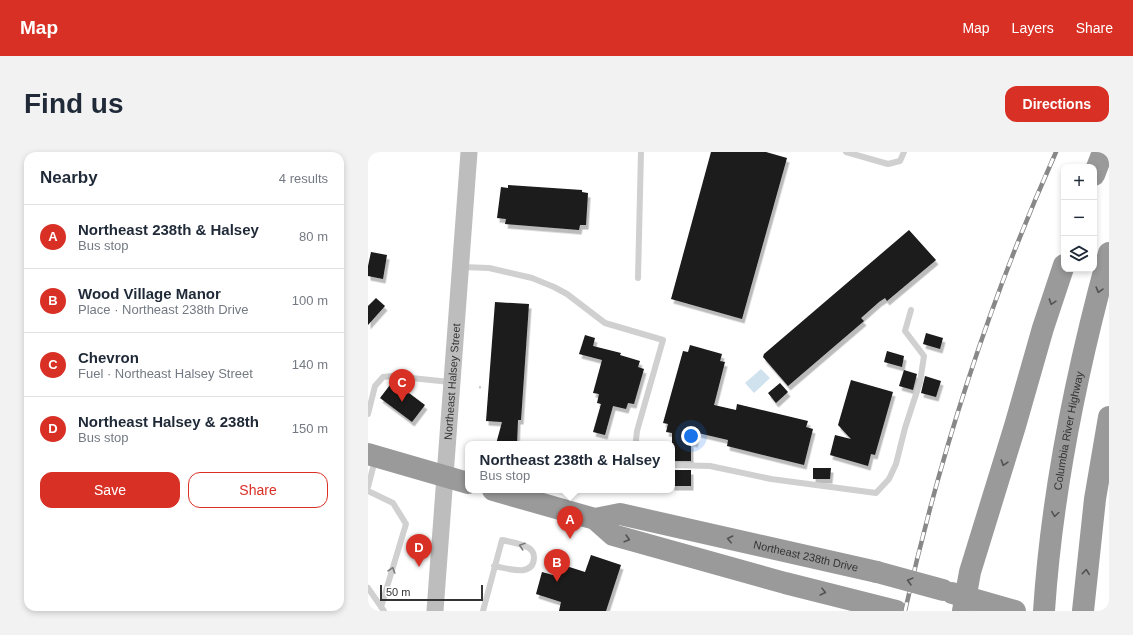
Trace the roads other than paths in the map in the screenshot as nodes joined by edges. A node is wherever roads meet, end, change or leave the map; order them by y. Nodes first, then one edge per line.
1 (469, 152) edge
2 (641, 152) edge
3 (846, 152) edge
4 (904, 152) edge
5 (1103, 152) edge
6 (1097, 167) edge
7 (1109, 253) edge
8 (460, 267) junction
9 (1061, 272) edge
10 (638, 278) dead end
11 (911, 310) dead end
12 (452, 382) junction
13 (368, 414) edge
14 (1109, 418) edge
15 (636, 441) edge
16 (372, 455) edge
17 (675, 465) edge
18 (445, 477) junction
19 (465, 482) edge
20 (368, 487) edge
21 (368, 491) edge
22 (504, 493) edge
23 (595, 519) junction
24 (494, 566) junction
25 (368, 588) edge
26 (964, 604) edge
27 (1005, 608) edge
28 (383, 609) edge
29 (435, 611) edge
30 (483, 611) edge
31 (896, 611) edge
32 (1044, 611) edge
33 (1083, 611) edge

1 - 8 main road, Northeast Halsey Street
2 - 10 lane
3 - 4 lane
5 - 6 highway
7 -> 32 highway, Columbia River Highway
8 - 12 main road, Northeast Halsey Street
8 - 15 lane
9 -> 26 highway
11 - 17 lane
12 - 13 lane
12 - 18 main road, Northeast Halsey Street
33 -> 14 highway
16 - 18 highway
16 - 20 lane
18 - 19 highway
18 - 29 main road, Northeast Halsey Street
28 -> 21 lane
22 - 23 highway, Northeast 238th Drive
26 -> 23 highway, Northeast 238th Drive, bridge
23 -> 31 highway, Northeast 238th Drive
24 -> 24 lane
24 - 30 lane
25 - 28 lane
26 - 27 highway, Northeast 238th Drive

